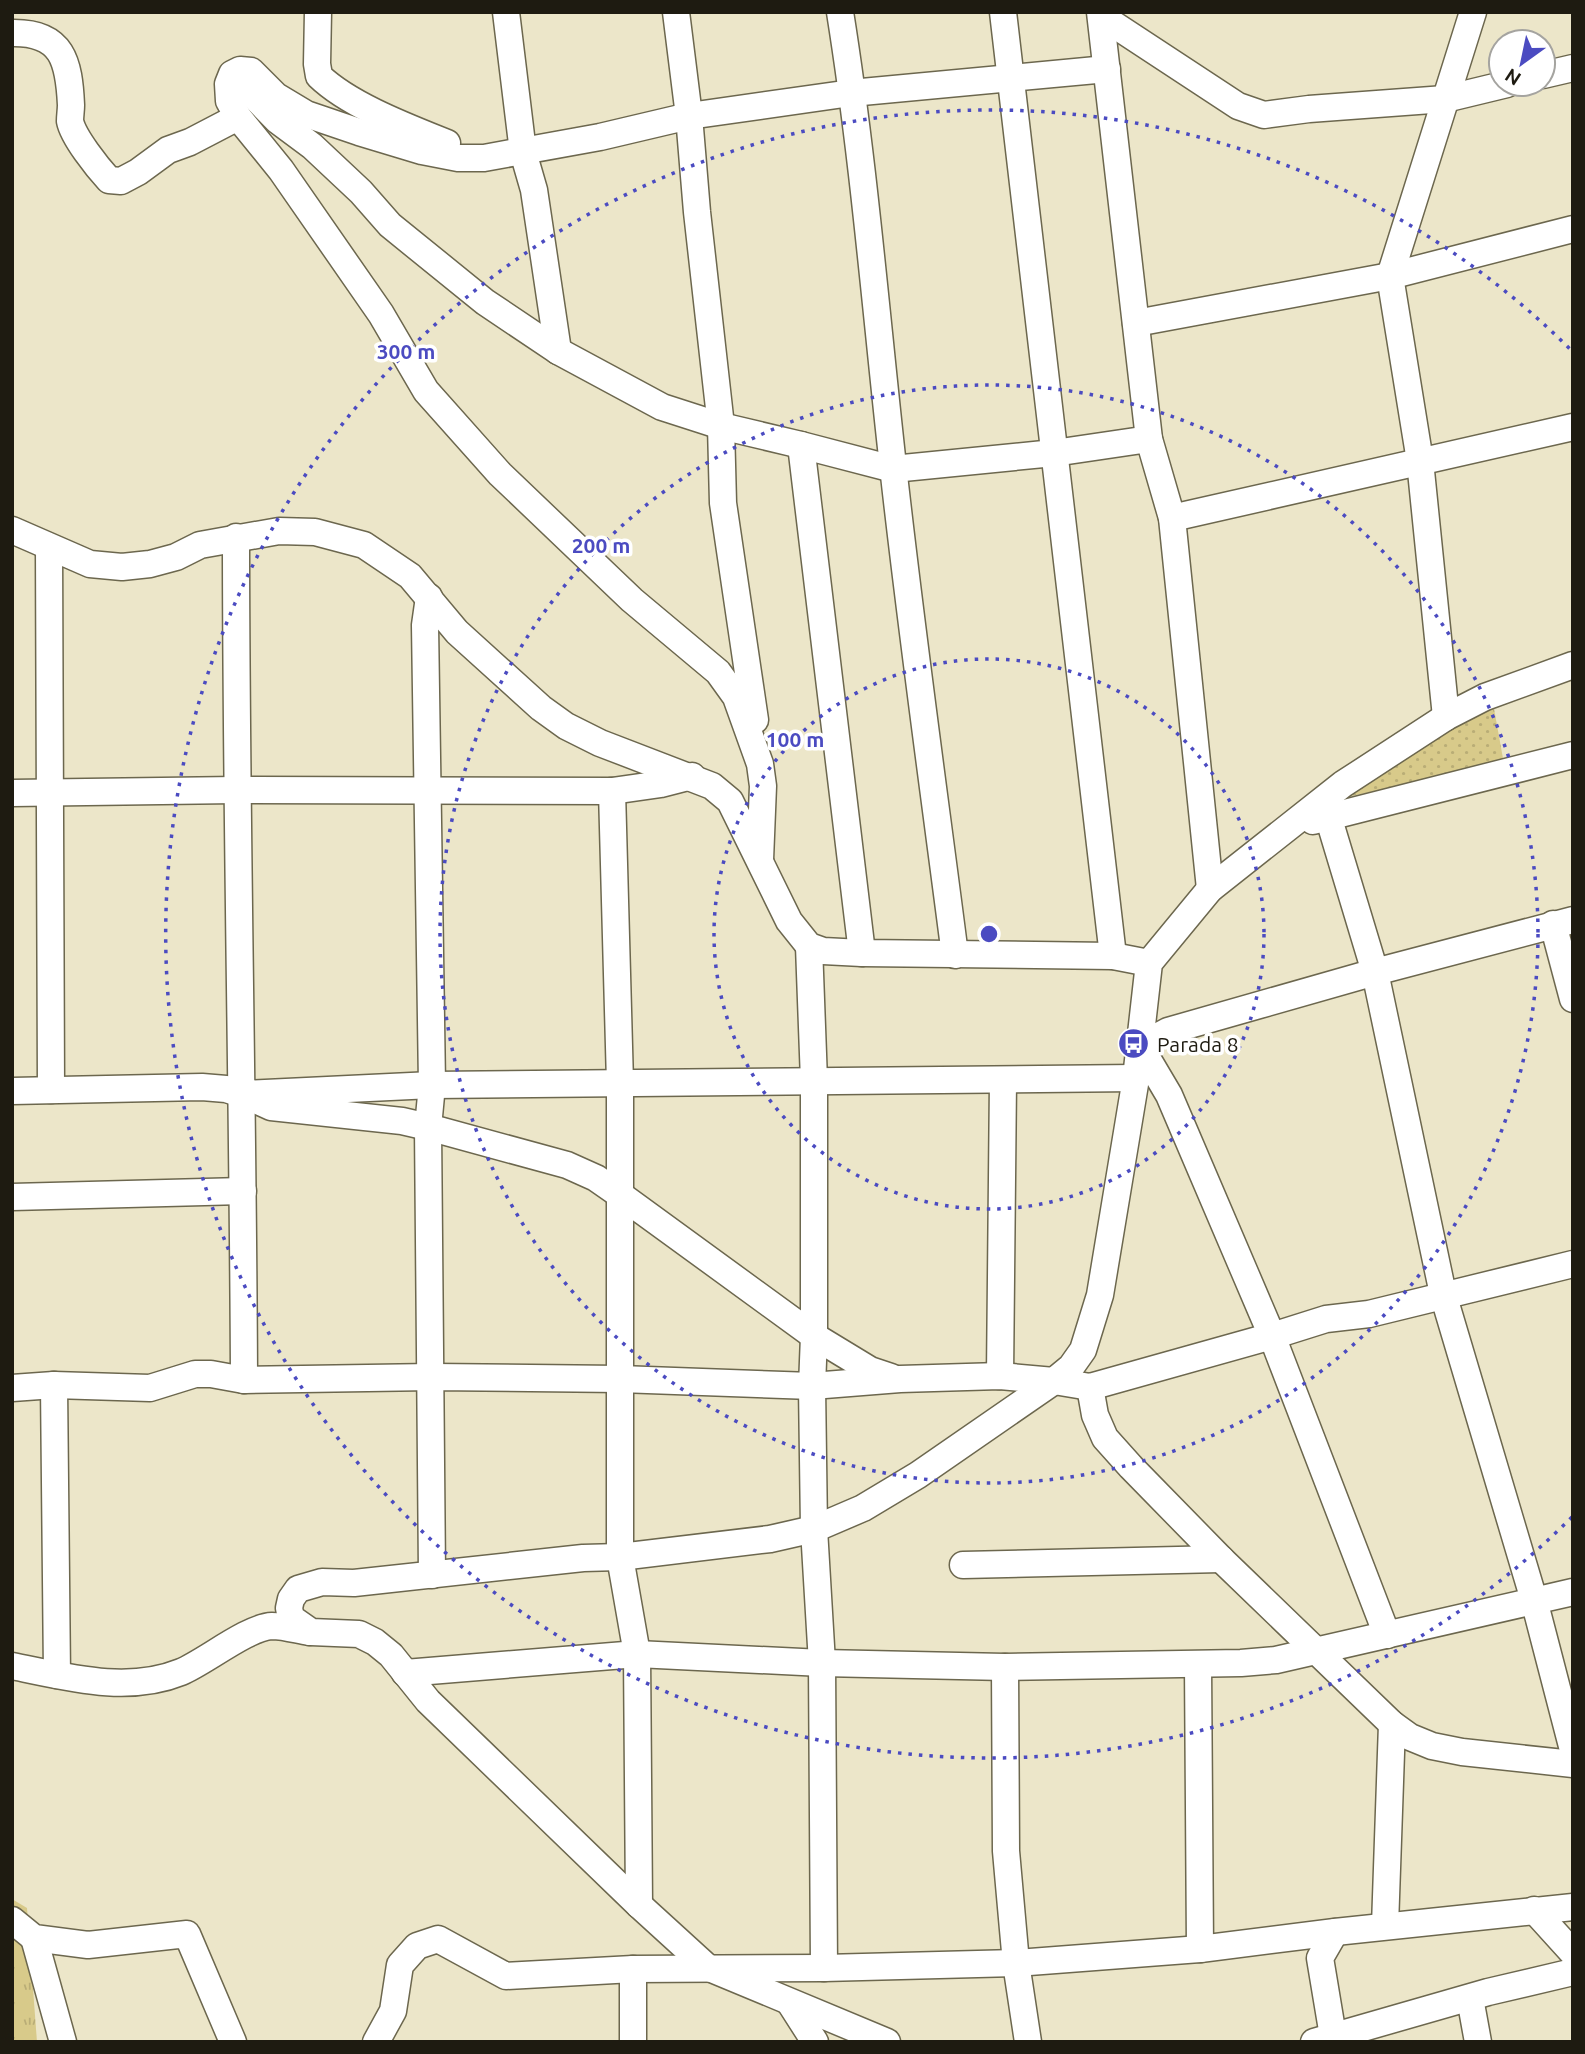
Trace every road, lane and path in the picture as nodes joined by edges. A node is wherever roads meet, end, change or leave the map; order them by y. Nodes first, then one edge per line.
1 (318, 12) edge
2 (506, 12) edge
3 (676, 12) edge
4 (840, 12) edge
5 (1003, 12) edge
6 (1473, 12) edge
7 (1101, 14) edge
8 (25, 28) edge
9 (1107, 69) junction
10 (232, 74) junction
11 (1009, 78) junction
12 (1487, 89) edge
13 (851, 93) junction
14 (1445, 99) junction
15 (689, 116) junction
16 (238, 117) junction
17 (523, 152) junction
18 (484, 158) junction
19 (1573, 229) edge
20 (1390, 276) junction
21 (1136, 323) junction
22 (558, 351) junction
23 (721, 426) junction
24 (1573, 427) edge
25 (1149, 439) junction
26 (802, 445) junction
27 (1054, 453) junction
28 (1420, 461) junction
29 (893, 470) junction
30 (1171, 518) junction
31 (12, 530) edge
32 (236, 537) junction
33 (49, 547) junction
34 (429, 597) junction
35 (1573, 664) edge
36 (1446, 718) junction
37 (1573, 755) edge
38 (760, 764) junction
39 (691, 776) junction
40 (428, 789) junction
41 (236, 790) junction
42 (612, 791) junction
43 (49, 792) junction
44 (12, 793) edge
45 (1328, 816) junction
46 (1279, 832) junction
47 (760, 860) junction
48 (1210, 889) junction
49 (1563, 922) edge
50 (809, 946) junction
51 (862, 953) junction
52 (955, 955) junction
53 (1113, 956) junction
54 (1149, 962) junction
55 (1375, 972) junction
56 (1573, 999) edge
57 (1140, 1046) junction
58 (1136, 1078) junction
59 (1003, 1080) junction
60 (814, 1081) junction
61 (620, 1083) junction
62 (432, 1085) junction
63 (51, 1090) junction
64 (12, 1091) edge
65 (242, 1094) junction
66 (428, 1127) junction
67 (243, 1191) junction
68 (619, 1194) junction
69 (12, 1197) edge
70 (1573, 1264) edge
71 (1443, 1294) junction
72 (814, 1336) junction
73 (1272, 1336) junction
74 (1000, 1376) junction
75 (432, 1377) junction
76 (620, 1379) junction
77 (900, 1379) junction
78 (244, 1380) junction
79 (1054, 1381) junction
80 (54, 1385) junction
81 (812, 1386) junction
82 (1090, 1387) junction
83 (12, 1388) edge
84 (814, 1529) junction
85 (620, 1557) junction
86 (1221, 1559) junction
87 (963, 1565) dead end
88 (432, 1575) junction
89 (1573, 1592) edge
90 (1534, 1600) junction
91 (311, 1632) junction
92 (1387, 1635) junction
93 (1314, 1651) junction
94 (637, 1654) junction
95 (822, 1663) junction
96 (1198, 1665) junction
97 (12, 1666) edge
98 (1005, 1667) junction
99 (405, 1673) junction
100 (57, 1675) junction
101 (1392, 1724) junction
102 (1573, 1750) edge
103 (1573, 1764) edge
104 (639, 1905) junction
105 (1573, 1907) edge
106 (1534, 1910) junction
107 (12, 1920) edge
108 (1385, 1926) junction
109 (1335, 1931) junction
110 (34, 1938) junction
111 (1200, 1949) junction
112 (1573, 1953) edge
113 (1016, 1963) junction
114 (707, 1968) junction
115 (824, 1968) junction
116 (633, 1969) junction
117 (1573, 1972) edge
118 (1470, 1998) junction
119 (790, 2003) junction
120 (1327, 2040) edge
121 (64, 2042) edge
122 (233, 2042) edge
123 (376, 2042) edge
124 (633, 2042) edge
125 (815, 2042) edge
126 (887, 2042) edge
127 (1028, 2042) edge
128 (1478, 2042) edge

1 - 18 street
2 - 17 street
3 - 15 street
4 - 13 street
5 - 11 street
6 - 14 street
7 - 9 street
7 - 14 street
8 - 16 street
9 - 11 street
9 - 21 street
10 - 16 street
10 - 18 street
10 - 22 street
11 - 13 street
11 - 27 street
12 - 14 street
13 - 15 street
13 - 29 street
14 - 20 street
15 - 17 street
15 - 23 street
16 - 38 street
17 - 18 street
17 - 22 street
19 - 20 street
20 - 21 street
20 - 28 street
21 - 25 street
22 - 23 street
23 - 26 street
23 - 38 street
24 - 28 street
25 - 27 street
25 - 30 street
26 - 29 street
26 - 51 street
27 - 29 street
27 - 53 street
28 - 30 street
28 - 36 street
29 - 52 street
30 - 48 street
31 - 33 street
32 - 33 street
32 - 34 street
32 - 41 street
33 - 43 street
34 - 39 street
34 - 40 street
35 - 36 street
36 - 46 street
37 - 45 street
38 - 47 street
39 - 42 street
39 - 47 street
40 - 41 street
40 - 42 street
40 - 62 street
41 - 43 street
41 - 65 street
42 - 61 street
43 - 44 street
43 - 63 street
45 - 46 street
45 - 55 street
46 - 48 street
47 - 50 street
48 - 54 street
49 - 55 street
49 - 56 street
50 - 51 street
50 - 60 street
51 - 52 street
52 - 53 street
53 - 54 street
54 - 57 street
55 - 57 street
55 - 71 street
57 - 58 street
57 - 73 street
58 - 59 street
58 - 79 street
59 - 60 street
59 - 74 street
60 - 61 street
60 - 72 street
61 - 62 street
61 - 68 street
62 - 65 street
62 - 66 street
63 - 64 street
63 - 65 street
65 - 66 street
65 - 67 street
66 - 68 street
66 - 75 street
67 - 69 street
67 - 78 street
68 - 72 street
68 - 76 street
70 - 71 street
71 - 73 street
71 - 90 street
72 - 77 street
72 - 81 street
73 - 82 street
73 - 92 street
74 - 77 street
74 - 79 street
75 - 76 street
75 - 78 street
75 - 88 street
76 - 81 street
76 - 85 street
77 - 81 street
78 - 80 street
79 - 82 street
79 - 84 street
80 - 83 street
80 - 100 street
81 - 84 street
82 - 86 street
84 - 85 street
84 - 95 street
85 - 88 street
85 - 94 street
86 - 87 street
86 - 93 street
88 - 91 street
89 - 90 street
90 - 92 street
90 - 102 street
91 - 99 street
91 - 100 street
92 - 93 street
93 - 96 street
93 - 101 street
94 - 95 street
94 - 99 street
94 - 104 street
95 - 98 street
95 - 115 street
96 - 98 street
96 - 111 street
97 - 100 street
98 - 113 street
99 - 104 street
101 - 103 street
101 - 108 street
104 - 114 street
105 - 106 street
106 - 108 street
106 - 112 street
107 - 110 street
108 - 109 street
109 - 111 street
109 - 120 street
110 - 121 street
110 - 122 street
111 - 113 street
113 - 115 street
113 - 127 street
114 - 115 street
114 - 116 street
114 - 119 street
116 - 123 street
116 - 124 street
117 - 118 street
118 - 120 street
118 - 128 street
119 - 125 street
119 - 126 street

